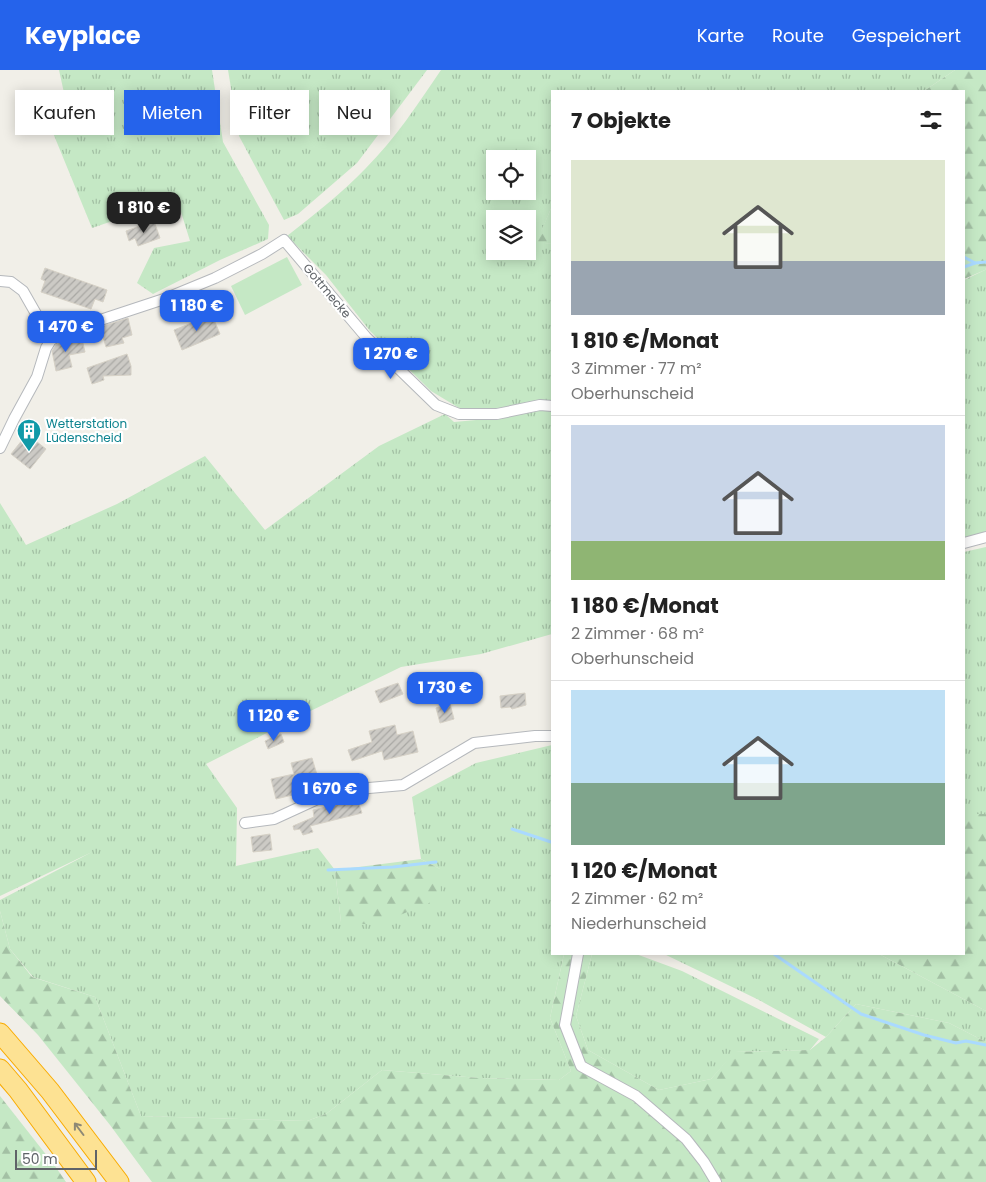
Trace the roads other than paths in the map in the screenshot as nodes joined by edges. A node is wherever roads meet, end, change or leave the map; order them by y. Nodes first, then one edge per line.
1 (0, 281) edge
2 (50, 340) junction
3 (551, 406) edge
4 (0, 448) edge
5 (986, 537) edge
6 (965, 543) edge
7 (551, 736) edge
8 (245, 823) dead end
9 (578, 955) edge
10 (0, 1033) edge
11 (0, 1069) edge
12 (86, 1182) edge
13 (119, 1182) edge
14 (716, 1182) edge

1 - 2 street
2 - 3 street, Gottmecke
2 - 4 street
5 - 6 street
7 - 8 street
9 - 14 street
13 -> 10 highway
11 - 12 highway

